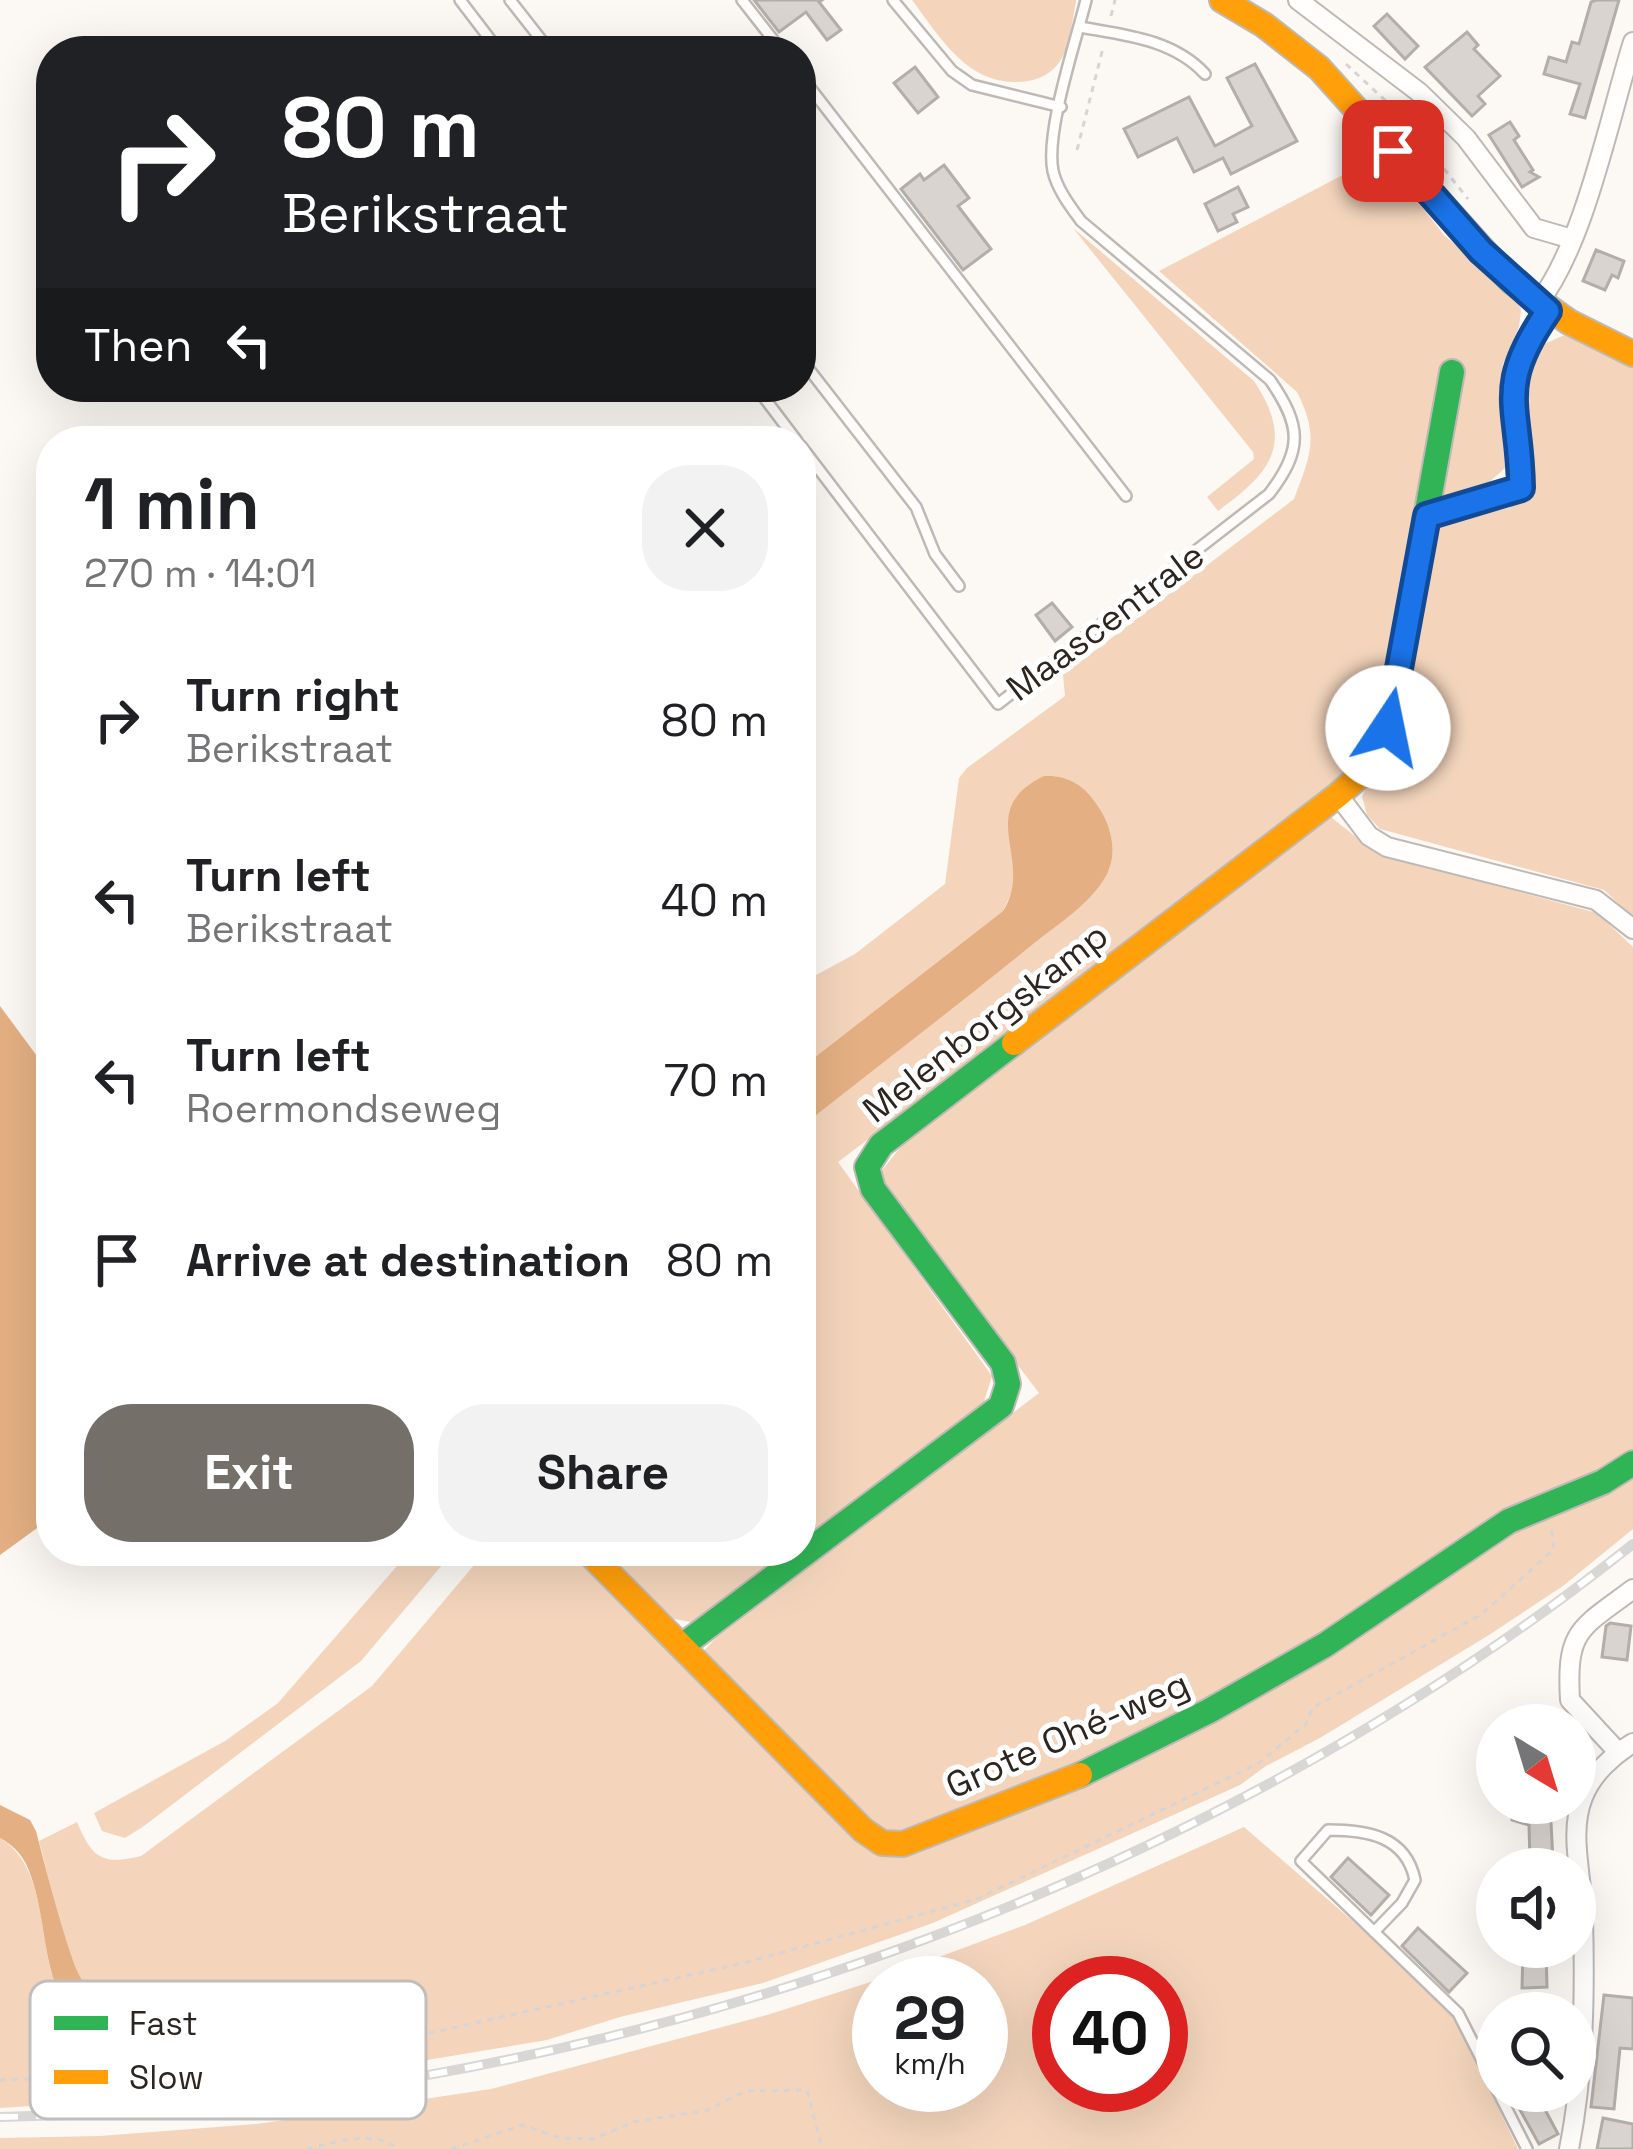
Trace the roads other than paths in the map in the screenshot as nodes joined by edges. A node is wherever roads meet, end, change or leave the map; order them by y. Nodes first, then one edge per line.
1 (460, 0) edge
2 (510, 0) edge
3 (893, 0) edge
4 (1086, 0) edge
5 (1298, 0) edge
6 (747, 2) edge
7 (1230, 2) edge
8 (1080, 27) junction
9 (488, 36) edge
10 (538, 36) edge
11 (771, 36) edge
12 (1633, 42) edge
13 (1205, 74) dead end
14 (816, 95) edge
15 (1060, 107) junction
16 (1572, 239) junction
17 (1543, 307) junction
18 (1633, 354) edge
19 (1452, 372) dead end
20 (816, 378) edge
21 (768, 402) edge
22 (786, 426) edge
23 (816, 465) edge
24 (1126, 496) dead end
25 (1427, 516) junction
26 (959, 586) dead end
27 (1339, 795) junction
28 (1633, 929) edge
29 (1633, 1463) edge
30 (816, 1545) edge
31 (602, 1566) edge
32 (788, 1566) edge
33 (1633, 1589) edge
34 (682, 1646) junction
35 (1625, 1747) edge
36 (1374, 1932) junction
37 (1527, 2149) edge
38 (1569, 2149) edge

1 - 9 lane
2 - 10 lane
3 - 15 lane
4 - 8 lane
5 - 16 street
6 - 11 lane
7 - 17 street
8 - 13 lane
8 - 15 lane
12 - 16 street
14 - 24 lane
15 - 23 lane, Maascentrale
16 - 17 street
17 - 18 street
17 - 25 street
19 - 25 street, Melenborgskamp
20 - 26 lane
21 - 22 lane, Maascentrale
25 - 27 street, Melenborgskamp
27 - 28 street
27 - 30 street, Melenborgskamp
29 - 34 street, Grote Ohé-weg
31 - 34 street, Grote Ohé-weg
32 - 34 street, Melenborgskamp
33 - 35 street
35 - 38 street
36 - 36 lane
36 - 37 lane

